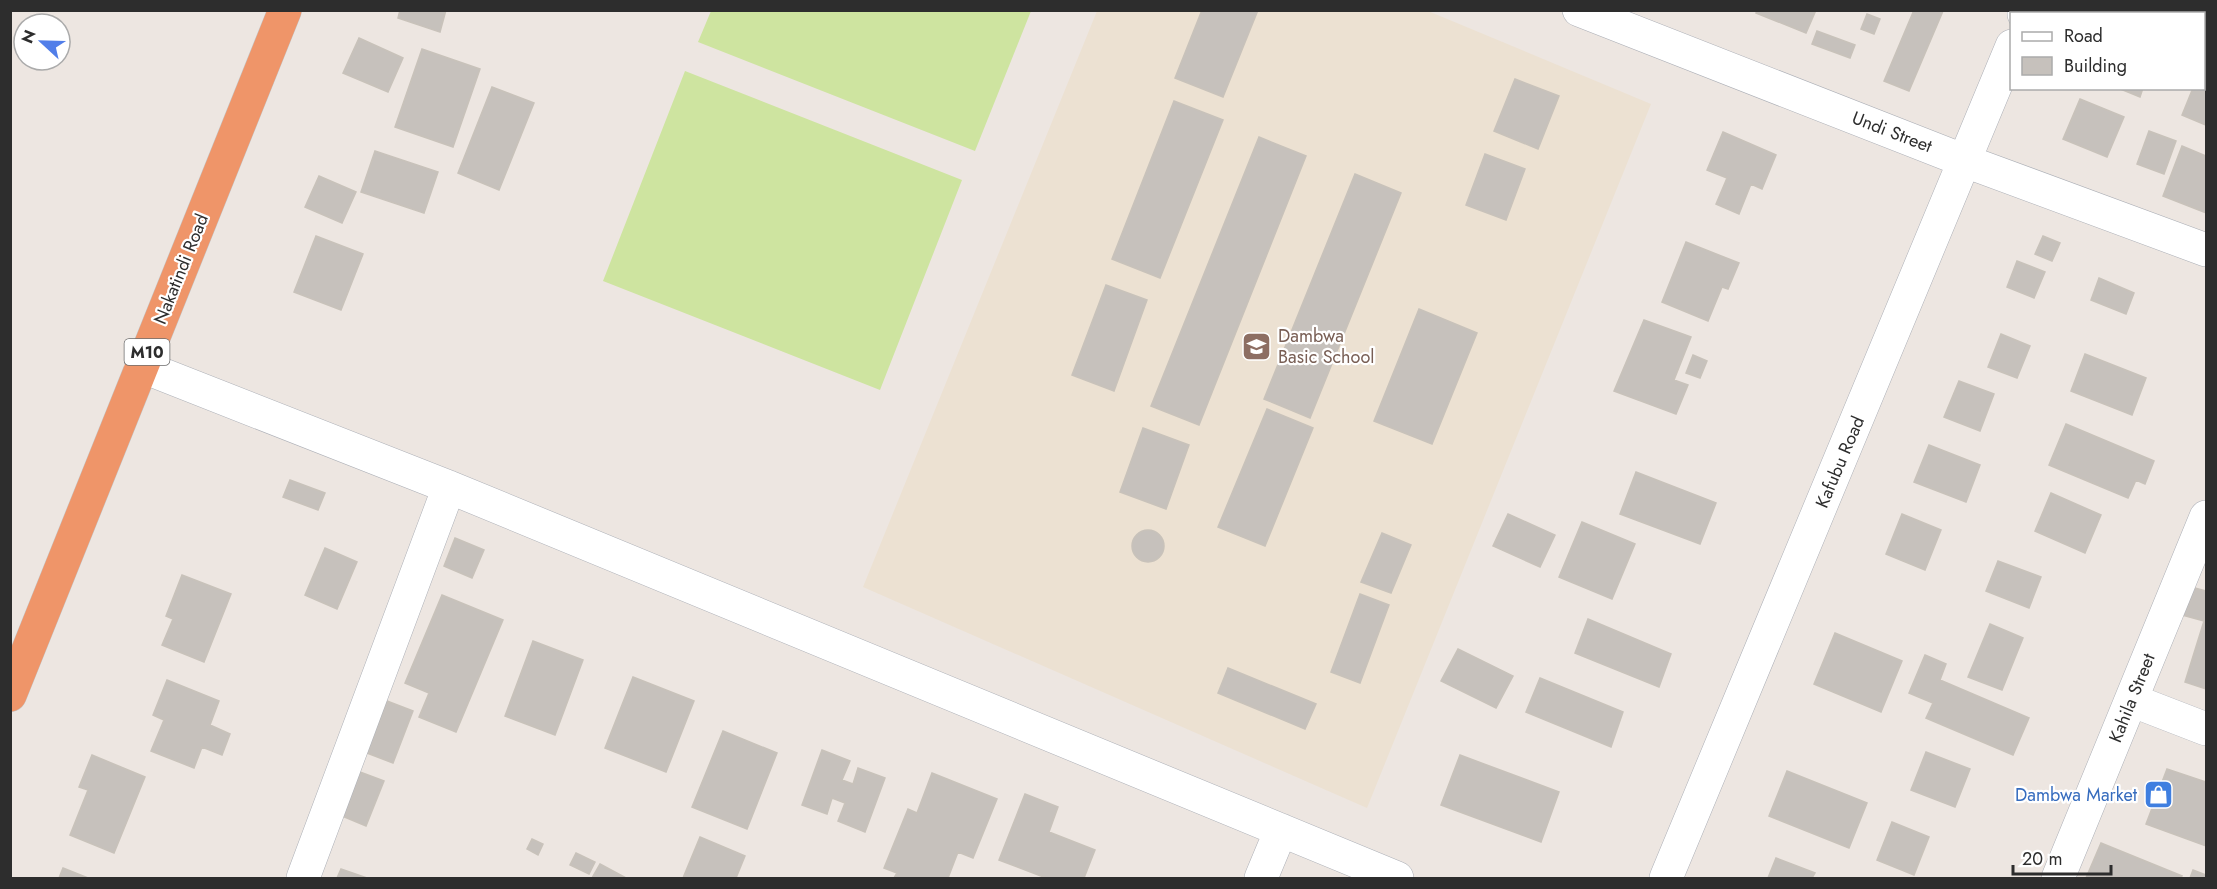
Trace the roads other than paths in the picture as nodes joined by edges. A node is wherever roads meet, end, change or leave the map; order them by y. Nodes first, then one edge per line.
1 (285, 10) edge
2 (1579, 10) edge
3 (2010, 51) edge
4 (1965, 161) junction
5 (2206, 250) edge
6 (141, 366) junction
7 (449, 487) junction
8 (2206, 517) edge
9 (10, 695) edge
10 (2131, 700) junction
11 (2206, 729) edge
12 (1281, 830) junction
13 (303, 879) edge
14 (1261, 879) edge
15 (1397, 879) edge
16 (1666, 879) edge
17 (2058, 879) edge

1 - 6 highway, Nakatindi Road / M10
2 - 4 street, Undi Street
3 - 4 street, Kafubu Road
4 - 5 street, Undi Street
4 - 16 street, Kafubu Road
6 - 7 street
6 - 9 highway, Nakatindi Road / M10
7 - 12 street
7 - 13 street
8 - 10 street, Kahila Street
10 - 11 street
10 - 17 street, Kahila Street
12 - 14 street
12 - 15 street

